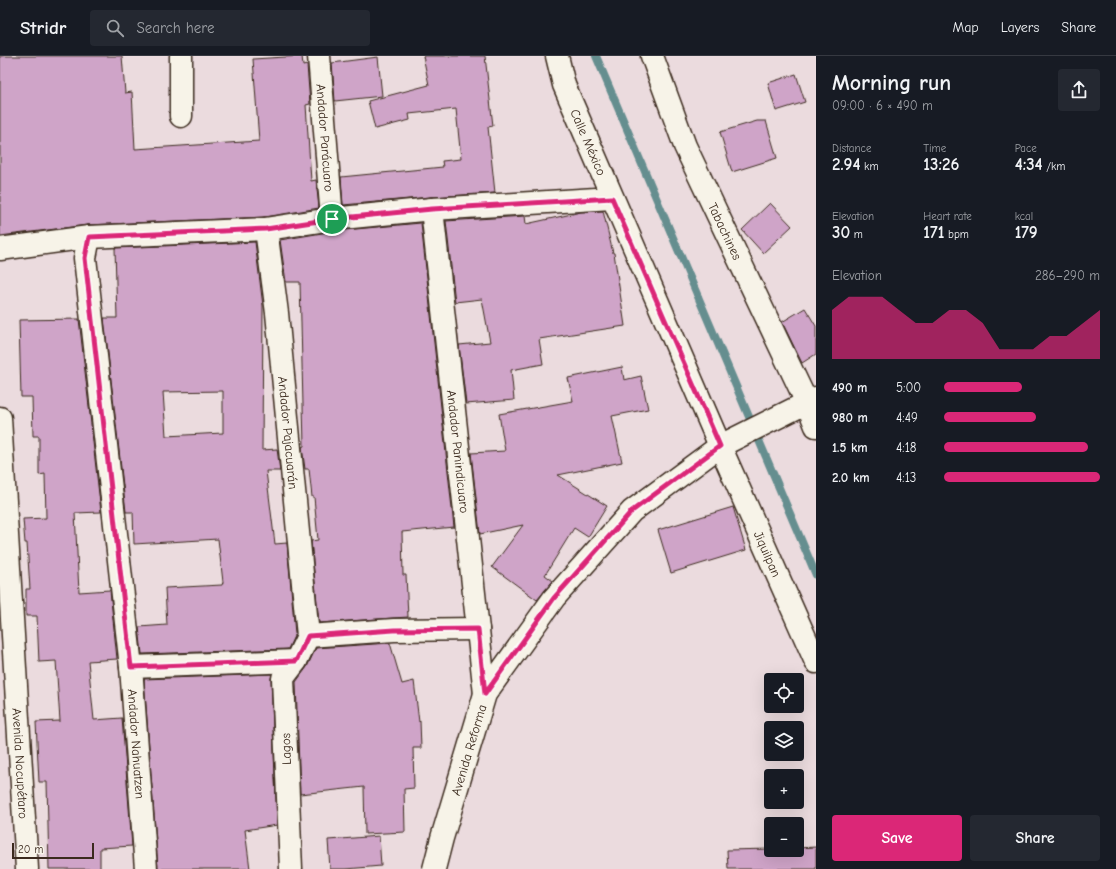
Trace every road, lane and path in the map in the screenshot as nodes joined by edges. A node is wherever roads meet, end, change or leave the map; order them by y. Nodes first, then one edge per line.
1 (181, 56) edge
2 (319, 56) edge
3 (557, 56) edge
4 (652, 56) edge
5 (181, 116) dead end
6 (612, 198) junction
7 (432, 209) junction
8 (332, 219) junction
9 (266, 229) junction
10 (89, 237) junction
11 (0, 249) edge
12 (807, 403) edge
13 (0, 418) edge
14 (816, 426) edge
15 (720, 446) junction
16 (478, 629) junction
17 (308, 636) junction
18 (296, 661) junction
19 (816, 662) edge
20 (131, 667) junction
21 (485, 694) junction
22 (27, 869) edge
23 (146, 869) edge
24 (291, 869) edge
25 (434, 869) edge

1 - 5 street
2 - 8 street, Andador Parácuaro
3 - 6 street, Calle México
4 - 12 street, Tabachines
6 - 7 street
6 - 15 street, Calle México
7 - 8 street
7 - 16 street, Andador Panindicuaro
8 - 9 street
9 - 10 street
9 - 17 street, Andador Pajacuarán
10 - 11 street
10 - 20 street, Andador Nahuatzen
12 - 14 street, Tabachines
12 - 15 street, Avenida Reforma
13 - 22 street, Avenida Nocupétaro
15 - 19 street, Jiquilpan
15 - 21 street, Avenida Reforma
16 - 17 street
16 - 21 street, Andador Panindicuaro
17 - 18 street, Lagos
18 - 20 street
18 - 24 street, Lagos
20 - 23 street, Andador Nahuatzen
21 - 25 street, Avenida Reforma

